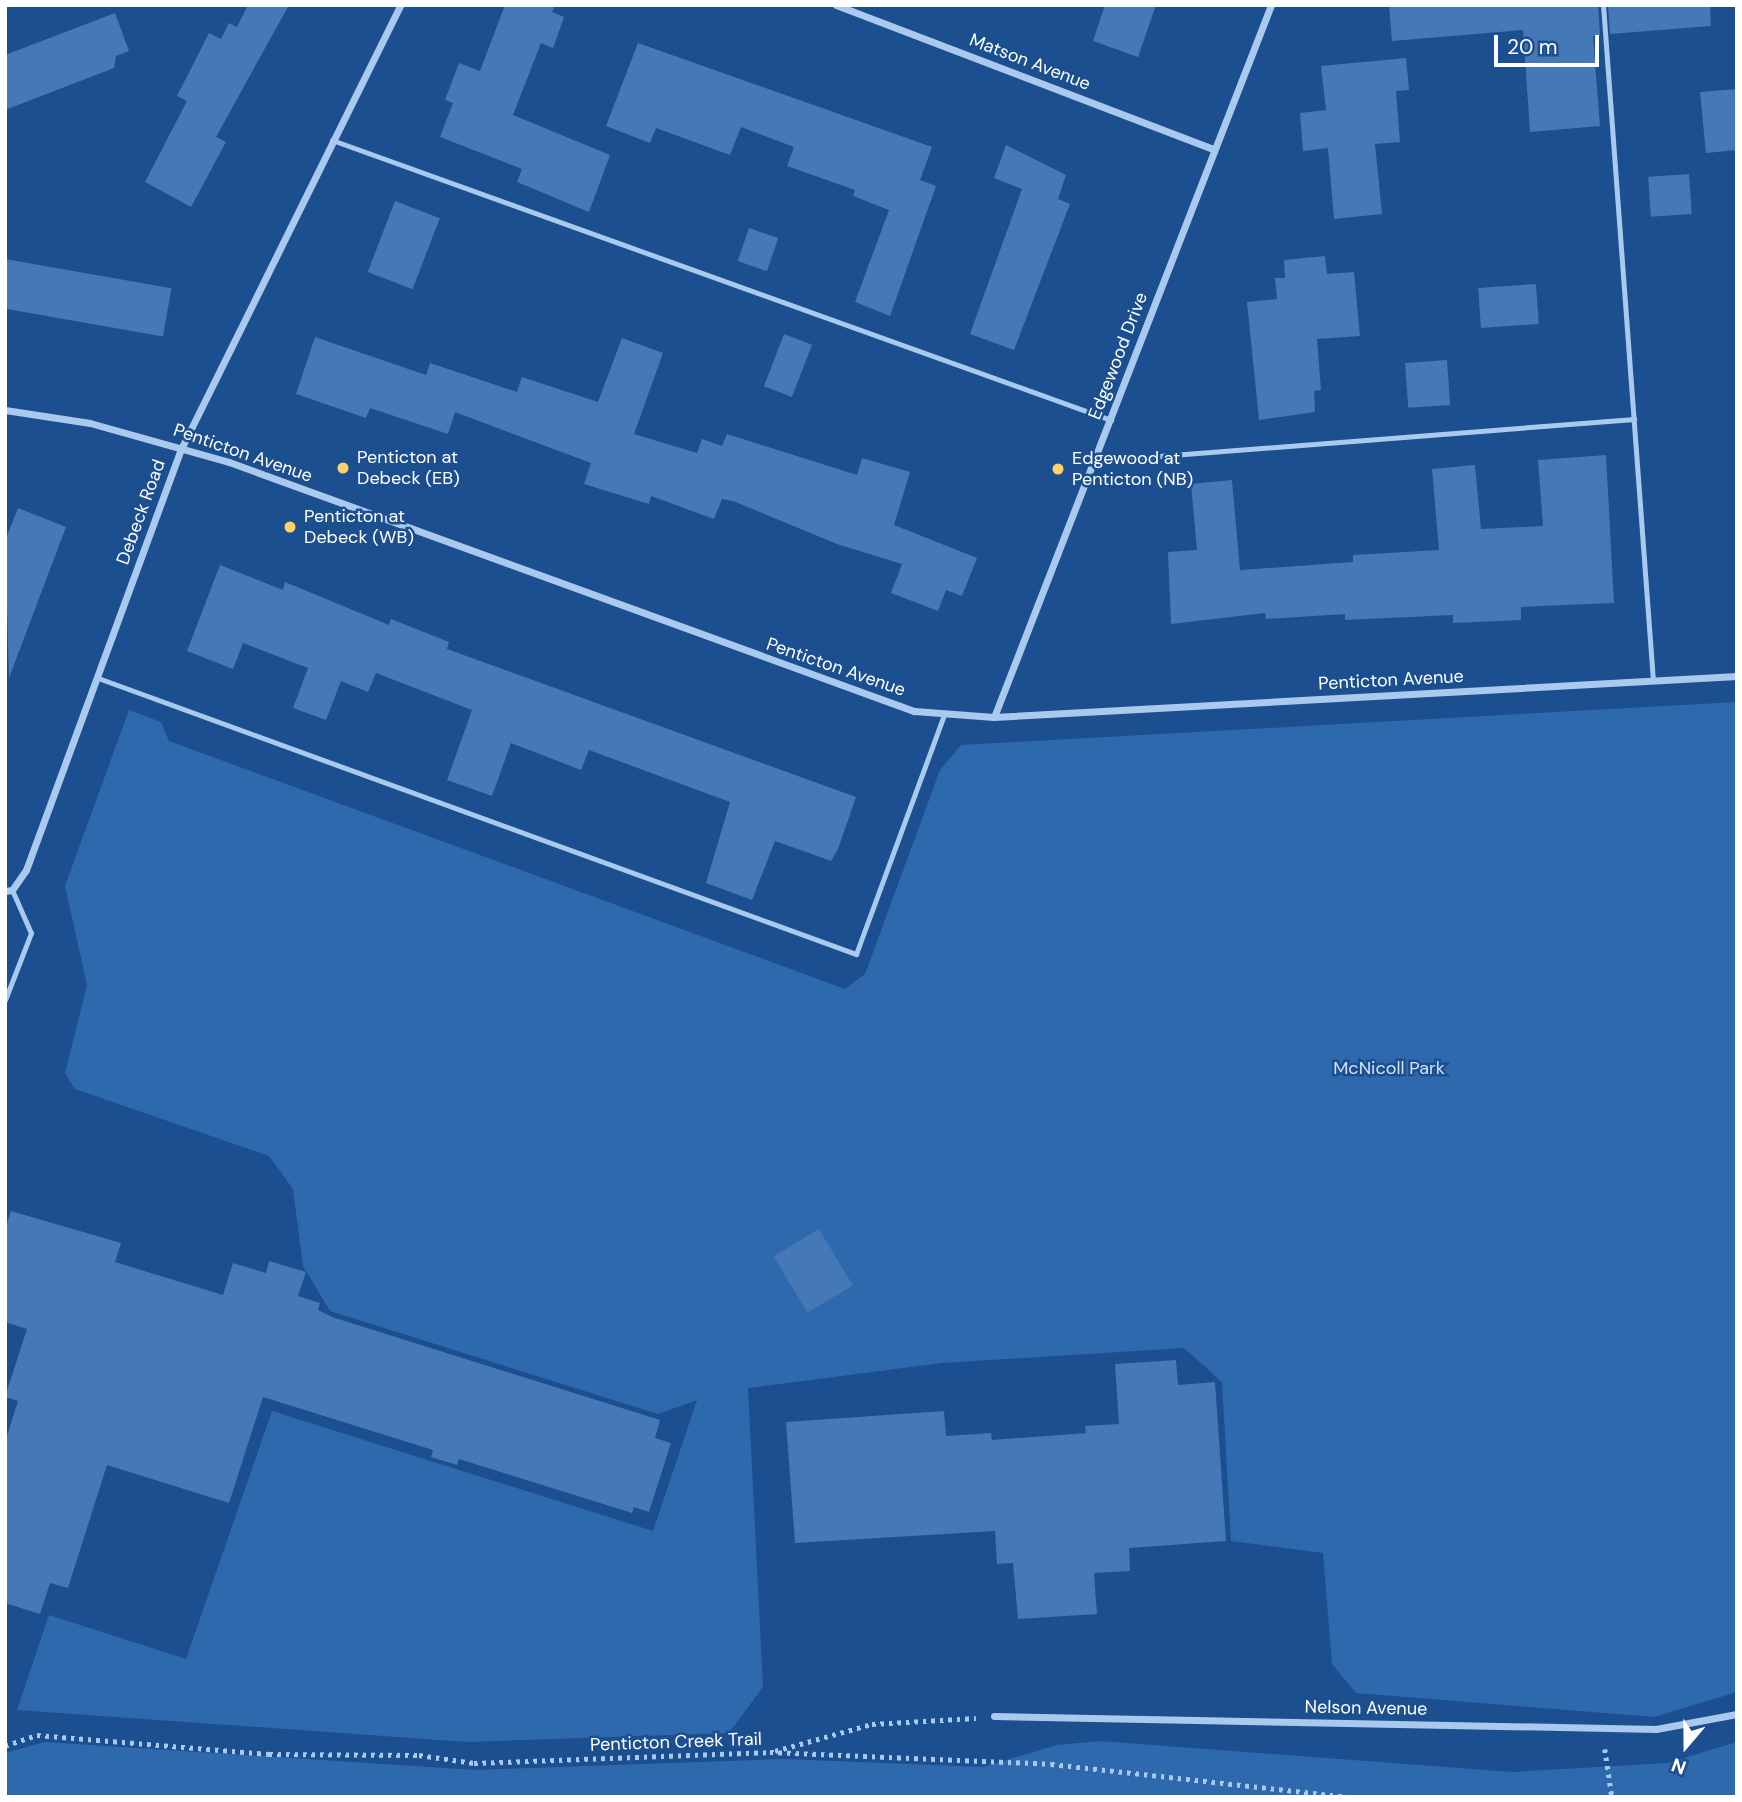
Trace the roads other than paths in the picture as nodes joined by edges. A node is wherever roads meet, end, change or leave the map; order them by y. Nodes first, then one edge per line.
1 (400, 5) edge
2 (836, 5) edge
3 (1271, 5) edge
4 (1603, 5) edge
5 (332, 140) junction
6 (1213, 149) junction
7 (5, 410) edge
8 (1634, 419) junction
9 (1111, 420) junction
10 (182, 447) junction
11 (1095, 461) junction
12 (1737, 676) edge
13 (98, 678) junction
14 (1653, 681) junction
15 (944, 715) junction
16 (994, 717) junction
17 (9, 891) edge
18 (5, 1000) edge
19 (1737, 1714) edge
20 (994, 1716) road end

1 - 5 street, Debeck Road
2 - 6 street, Matson Avenue
3 - 6 street, Edgewood Drive
4 - 8 lane
5 - 9 lane
5 - 10 street, Debeck Road
6 - 9 street, Edgewood Drive
7 - 10 street, Penticton Avenue
8 - 11 lane
8 - 14 lane
9 - 11 street, Edgewood Drive
10 - 13 street, Debeck Road
10 - 15 street, Penticton Avenue
11 - 16 street, Edgewood Drive
12 - 14 street, Penticton Avenue
13 - 15 lane
13 - 17 street, Debeck Road
14 - 16 street, Penticton Avenue
15 - 16 street, Penticton Avenue
17 - 18 lane
19 - 20 street, Nelson Avenue

